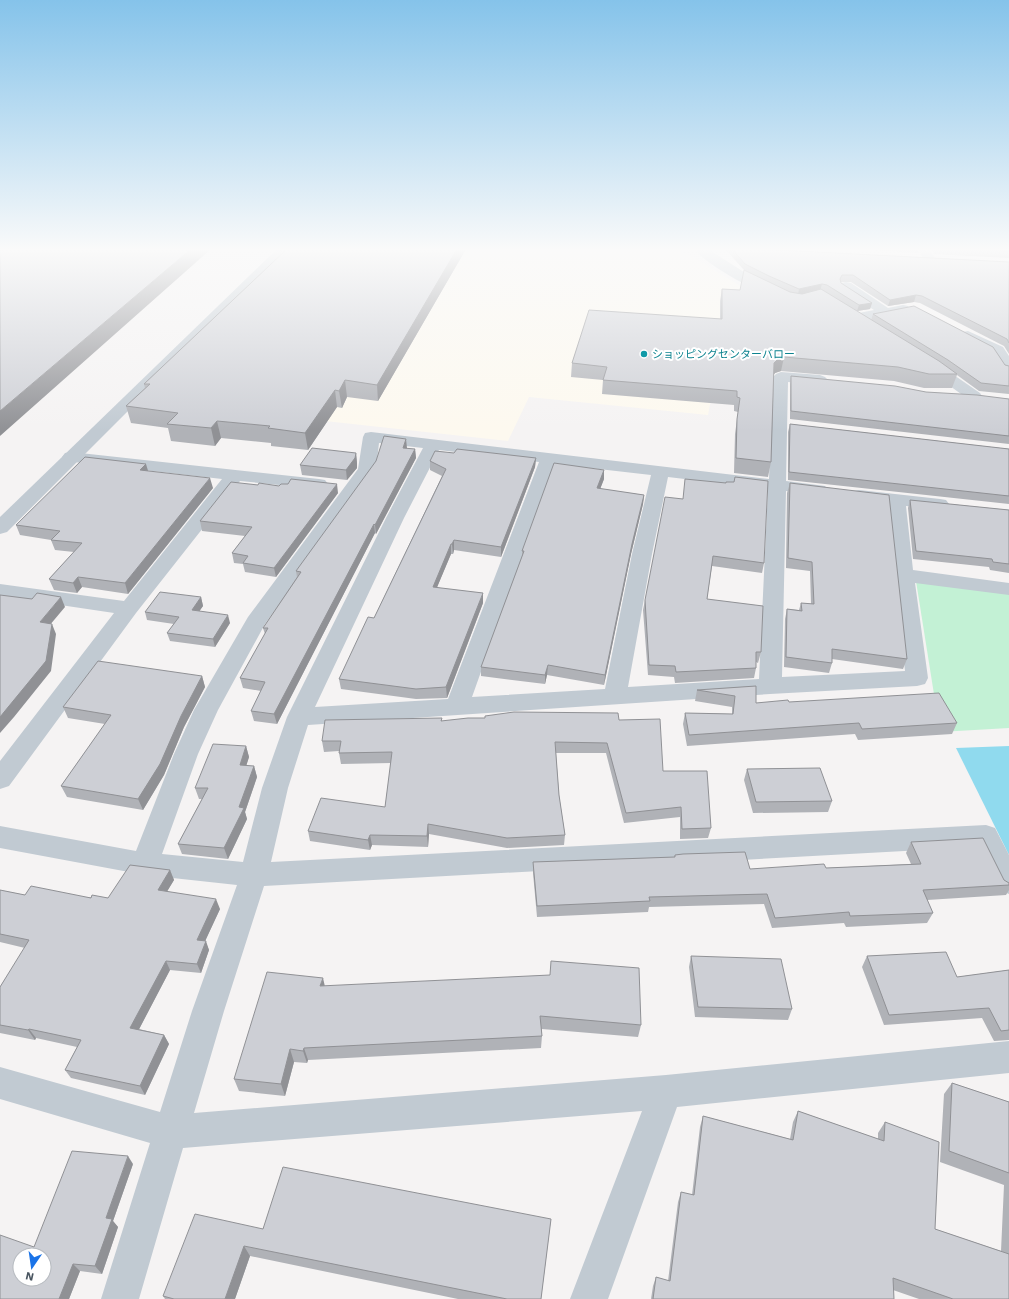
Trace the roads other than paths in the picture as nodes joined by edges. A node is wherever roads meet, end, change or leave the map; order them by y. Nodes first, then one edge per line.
1 (222, 310) edge
2 (882, 310) edge
3 (899, 310) edge
4 (886, 312) junction
5 (956, 328) edge
6 (874, 330) edge
7 (920, 359) edge
8 (1009, 368) edge
9 (834, 382) edge
10 (951, 396) edge
11 (434, 445) junction
12 (71, 457) junction
13 (549, 458) junction
14 (661, 471) junction
15 (234, 476) junction
16 (777, 485) junction
17 (352, 488) junction
18 (896, 499) junction
19 (956, 506) edge
20 (0, 528) edge
21 (904, 575) junction
22 (1009, 589) edge
23 (0, 590) edge
24 (129, 608) junction
25 (770, 686) junction
26 (615, 696) junction
27 (457, 707) junction
28 (299, 717) junction
29 (0, 779) edge
30 (0, 837) edge
31 (144, 864) junction
32 (254, 875) junction
33 (1009, 882) edge
34 (1009, 1057) edge
35 (0, 1083) edge
36 (666, 1092) junction
37 (172, 1132) junction
38 (120, 1299) edge
39 (589, 1299) edge

1 - 12 street
2 - 4 street
3 - 4 street
4 - 6 street
5 - 8 street
7 - 10 street
9 - 16 street
11 - 13 street
11 - 17 street
11 - 28 street
12 - 15 street
12 - 20 street
13 - 14 street
13 - 27 street
14 - 16 street
14 - 26 street
15 - 17 street
15 - 24 street
16 - 18 street
16 - 25 street
17 - 31 street
18 - 19 street
18 - 21 street
21 - 22 street
21 - 25 street
23 - 24 street
24 - 29 street
25 - 26 street
26 - 27 street
27 - 28 street
28 - 32 street
30 - 31 street
31 - 32 street
32 - 33 street
32 - 37 street
34 - 36 street
35 - 37 street
36 - 37 street
36 - 39 street
37 - 38 street

